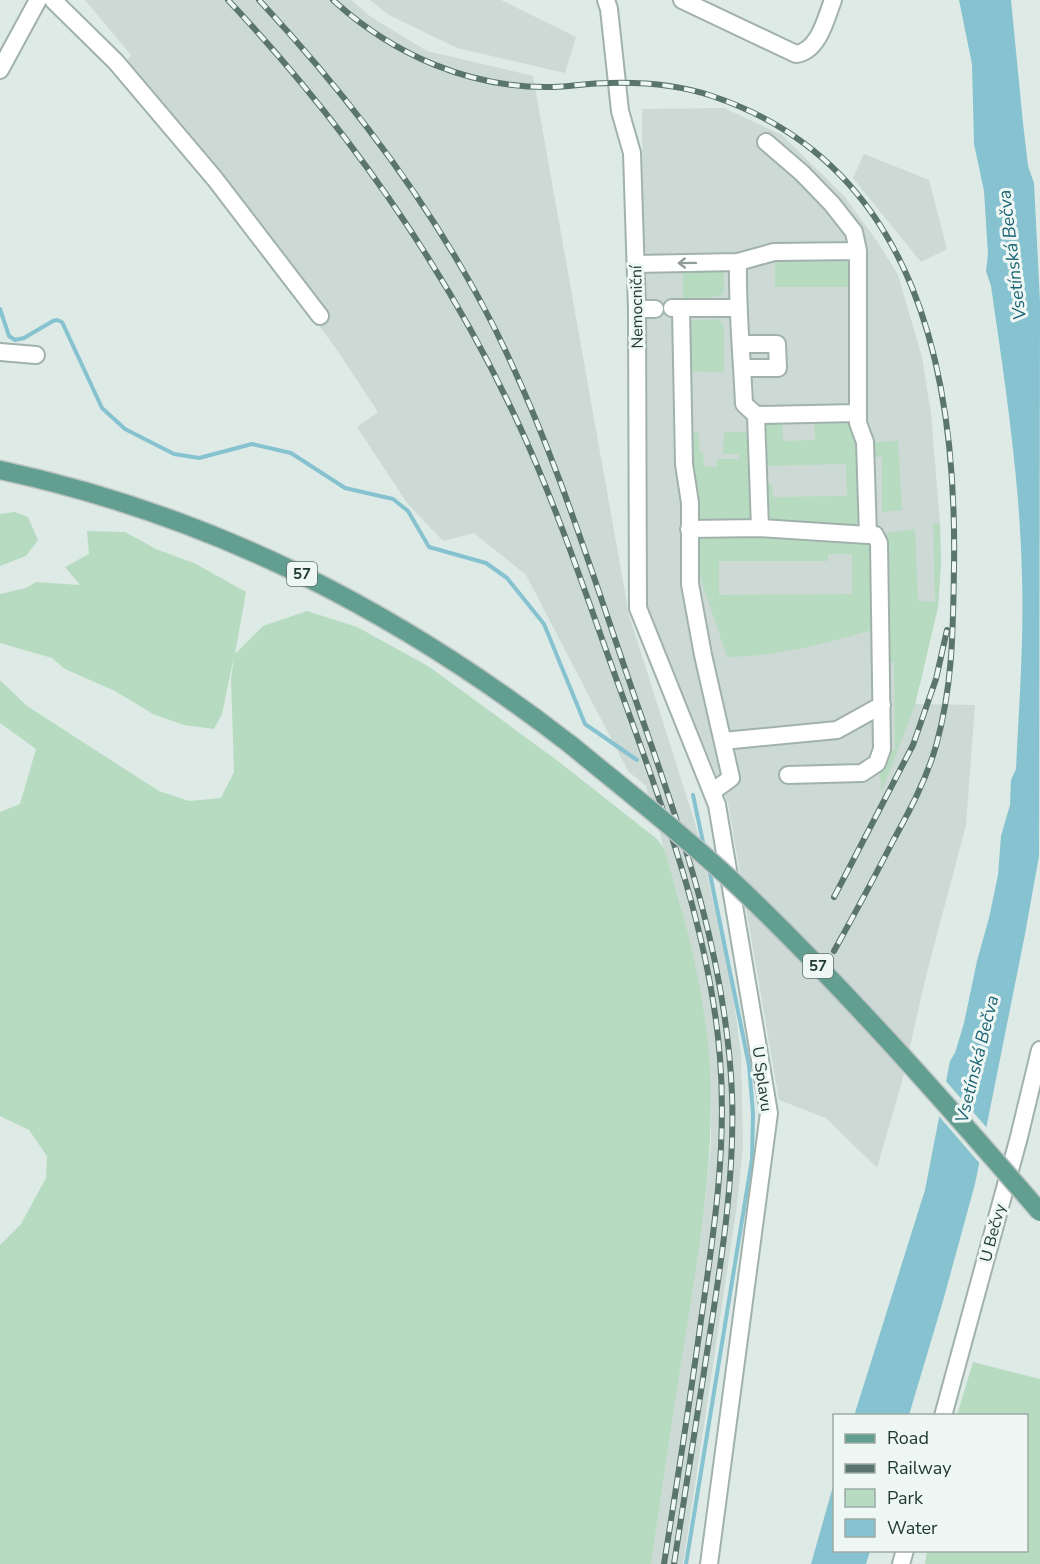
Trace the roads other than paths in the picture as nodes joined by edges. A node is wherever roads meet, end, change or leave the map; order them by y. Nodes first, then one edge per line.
1 (38, 0) edge
2 (53, 0) edge
3 (682, 0) edge
4 (833, 0) edge
5 (609, 3) edge
6 (0, 70) edge
7 (766, 142) dead end
8 (858, 251) junction
9 (738, 262) junction
10 (636, 264) junction
11 (738, 308) junction
12 (637, 309) junction
13 (655, 309) dead end
14 (320, 316) dead end
15 (742, 344) junction
16 (0, 352) edge
17 (36, 355) dead end
18 (743, 368) junction
19 (857, 413) junction
20 (756, 415) junction
21 (0, 470) edge
22 (760, 528) junction
23 (689, 529) junction
24 (868, 534) junction
25 (638, 608) joint
26 (882, 705) junction
27 (723, 741) junction
28 (788, 775) dead end
29 (712, 792) junction
30 (1040, 1050) edge
31 (1040, 1212) edge
32 (944, 1414) edge
33 (709, 1564) edge

1 - 6 street
2 - 14 street
3 - 4 street
5 - 10 street, Nemocniční
7 - 8 street
8 - 9 street
8 - 19 street
9 -> 10 street
9 - 11 street
10 - 12 street, Nemocniční
11 - 15 street
11 - 23 street
12 - 13 street
12 - 25 street, Nemocniční
15 - 18 street
15 - 18 street
16 - 17 street
18 - 20 street
19 - 20 street
19 - 24 street
20 - 22 street
21 - 31 main road, 57, bridge
22 - 23 street
22 - 24 street
23 - 27 street
24 - 26 street
25 - 29 street, U Splavu
26 - 27 street
26 - 28 street
27 - 29 street
29 - 33 street, U Splavu
30 - 32 street, U Bečvy

